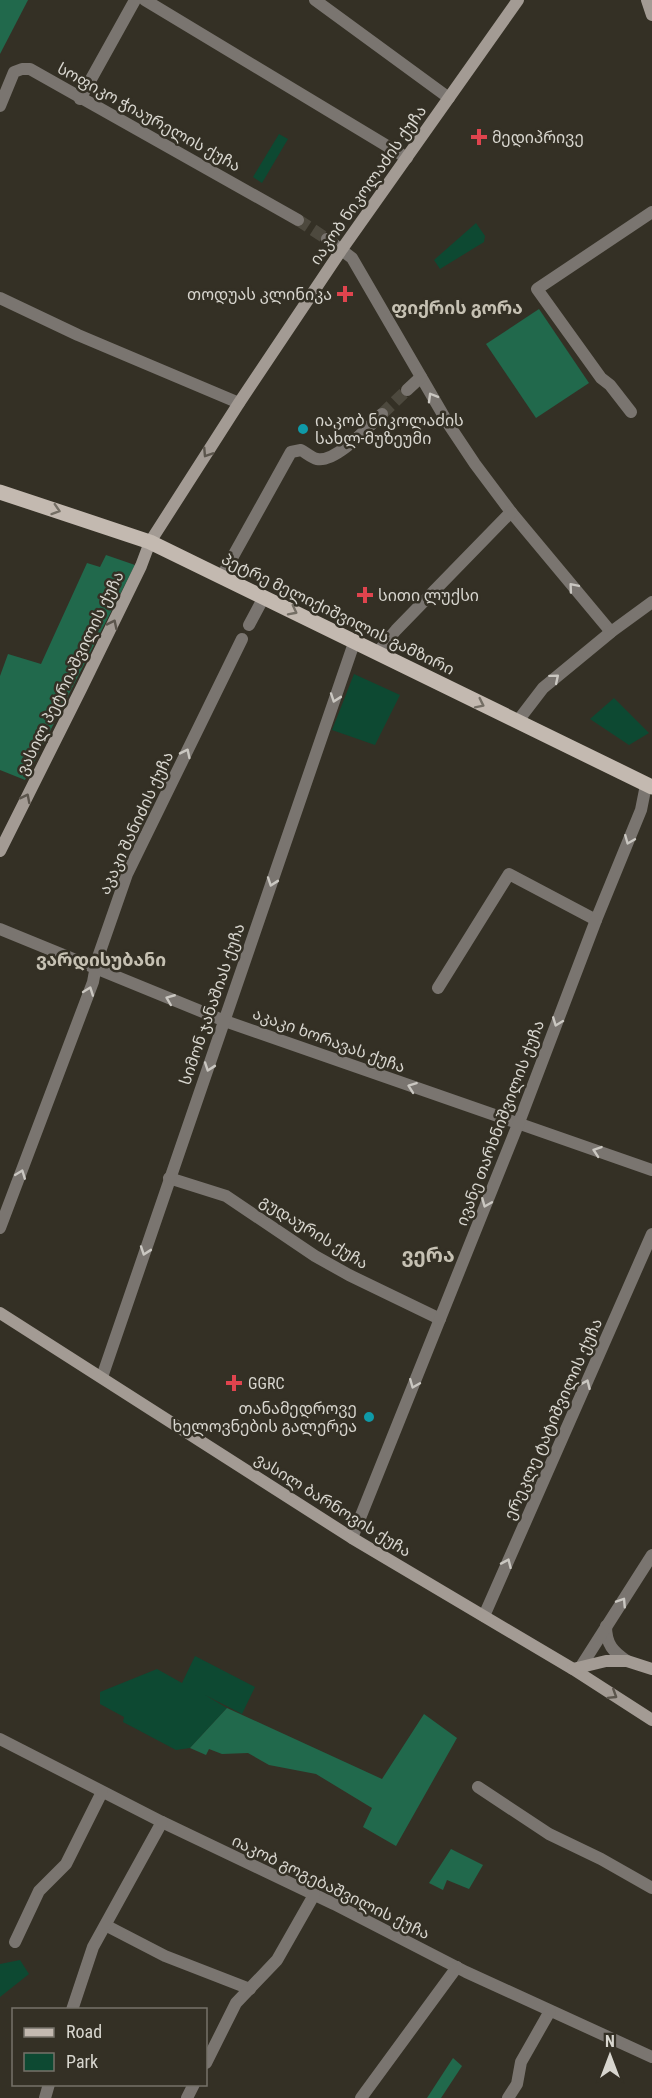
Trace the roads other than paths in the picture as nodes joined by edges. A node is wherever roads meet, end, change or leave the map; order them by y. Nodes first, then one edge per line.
1 (135, 0) edge
2 (146, 0) edge
3 (315, 0) edge
4 (518, 0) edge
5 (647, 0) edge
6 (652, 15) edge
7 (449, 98) junction
8 (80, 99) junction
9 (0, 106) edge
10 (407, 158) junction
11 (652, 212) edge
12 (298, 220) tunnel mouth
13 (327, 239) tunnel mouth
14 (342, 249) junction
15 (0, 298) edge
16 (421, 377) junction
17 (408, 390) tunnel mouth
18 (239, 403) junction
19 (631, 412) dead end
20 (382, 414) tunnel mouth
21 (0, 492) edge
22 (511, 512) junction
23 (150, 542) junction
24 (222, 576) junction
25 (264, 597) junction
26 (652, 602) edge
27 (249, 625) dead end
28 (611, 632) junction
29 (242, 639) dead end
30 (354, 643) junction
31 (377, 653) junction
32 (518, 722) junction
33 (649, 786) edge
34 (0, 851) edge
35 (596, 920) junction
36 (0, 929) edge
37 (95, 969) junction
38 (438, 988) dead end
39 (225, 1021) junction
40 (518, 1125) junction
41 (652, 1170) edge
42 (169, 1178) junction
43 (0, 1228) edge
44 (652, 1234) edge
45 (0, 1313) edge
46 (440, 1319) junction
47 (102, 1377) junction
48 (352, 1538) junction
49 (652, 1555) edge
50 (484, 1617) junction
51 (606, 1626) junction
52 (627, 1661) junction
53 (576, 1669) junction
54 (652, 1669) edge
55 (652, 1720) edge
56 (0, 1739) edge
57 (478, 1787) dead end
58 (102, 1792) junction
59 (162, 1822) junction
60 (652, 1888) edge
61 (314, 1895) junction
62 (106, 1926) junction
63 (15, 1942) dead end
64 (457, 1967) junction
65 (250, 1989) junction
66 (73, 2008) edge
67 (550, 2011) junction
68 (652, 2057) edge
69 (207, 2061) edge
70 (361, 2098) edge
71 (508, 2098) edge

1 - 8 street
2 - 10 street
3 - 7 street
4 - 7 street, იაკობ ნიკოლაძის ქუჩა
5 - 6 street
7 - 10 street, იაკობ ნიკოლაძის ქუჩა
8 - 9 street, სოფიკო ჭიაურელის ქუჩა
8 - 12 street, სოფიკო ჭიაურელის ქუჩა
10 - 14 street, იაკობ ნიკოლაძის ქუჩა
11 - 19 street
13 - 14 street
14 - 16 street
14 - 18 street, იაკობ ნიკოლაძის ქუჩა
15 - 18 street
16 - 17 street
22 -> 16 street
18 -> 23 street, იაკობ ნიკოლაძის ქუჩა
20 - 24 street
21 -> 23 main road, პეტრე მელიქიშვილის გამზირი
28 -> 22 street
22 - 31 street
23 - 24 main road, პეტრე მელიქიშვილის გამზირი
34 -> 23 street, ვასილ პეტრიაშვილის ქუჩა
24 - 25 main road, პეტრე მელიქიშვილის გამზირი
25 - 27 street
25 -> 30 main road, პეტრე მელიქიშვილის გამზირი
26 - 28 street
32 -> 28 street
37 -> 29 street, აკაკი შანიძის ქუჩა
30 - 31 main road, პეტრე მელიქიშვილის გამზირი
30 -> 39 street, სიმონ ჯანაშიას ქუჩა
31 -> 32 main road, პეტრე მელიქიშვილის გამზირი
32 - 33 main road, პეტრე მელიქიშვილის გამზირი
33 -> 35 street, ივანე თარხნიშვილის ქუჩა
35 - 38 street
35 -> 40 street, ივანე თარხნიშვილის ქუჩა
36 - 37 street, აკაკი ხორავას ქუჩა
39 -> 37 street, აკაკი ხორავას ქუჩა
43 -> 37 street, აკაკი შანიძის ქუჩა
40 -> 39 street, აკაკი ხორავას ქუჩა
39 -> 42 street, სიმონ ჯანაშიას ქუჩა
41 -> 40 street, აკაკი ხორავას ქუჩა
40 -> 46 street, ივანე თარხნიშვილის ქუჩა
42 - 46 street, გუდაურის ქუჩა
42 -> 47 street, სიმონ ჯანაშიას ქუჩა
50 -> 44 street, ერეკლე ტატიშვილის ქუჩა
45 - 47 street, ვასილ ბარნოვის ქუჩა
46 -> 48 street, ივანე თარხნიშვილის ქუჩა
47 - 48 street, ვასილ ბარნოვის ქუჩა
48 - 50 street, ვასილ ბარნოვის ქუჩა
51 -> 49 street
50 - 53 street, ვასილ ბარნოვის ქუჩა
51 - 52 street
51 - 53 street
52 - 53 street
52 - 54 street
53 -> 55 street, ვასილ ბარნოვის ქუჩა
56 - 58 street, იაკობ გოგებაშვილის ქუჩა
57 - 60 street
58 - 59 street, იაკობ გოგებაშვილის ქუჩა
58 - 63 street
59 - 61 street, იაკობ გოგებაშვილის ქუჩა
59 - 62 street
61 - 64 street, იაკობ გოგებაშვილის ქუჩა
61 - 65 street
62 - 65 street
62 - 66 street
64 - 67 street, იაკობ გოგებაშვილის ქუჩა
64 - 70 street
65 - 69 street
67 - 68 street, იაკობ გოგებაშვილის ქუჩა
67 - 71 street

